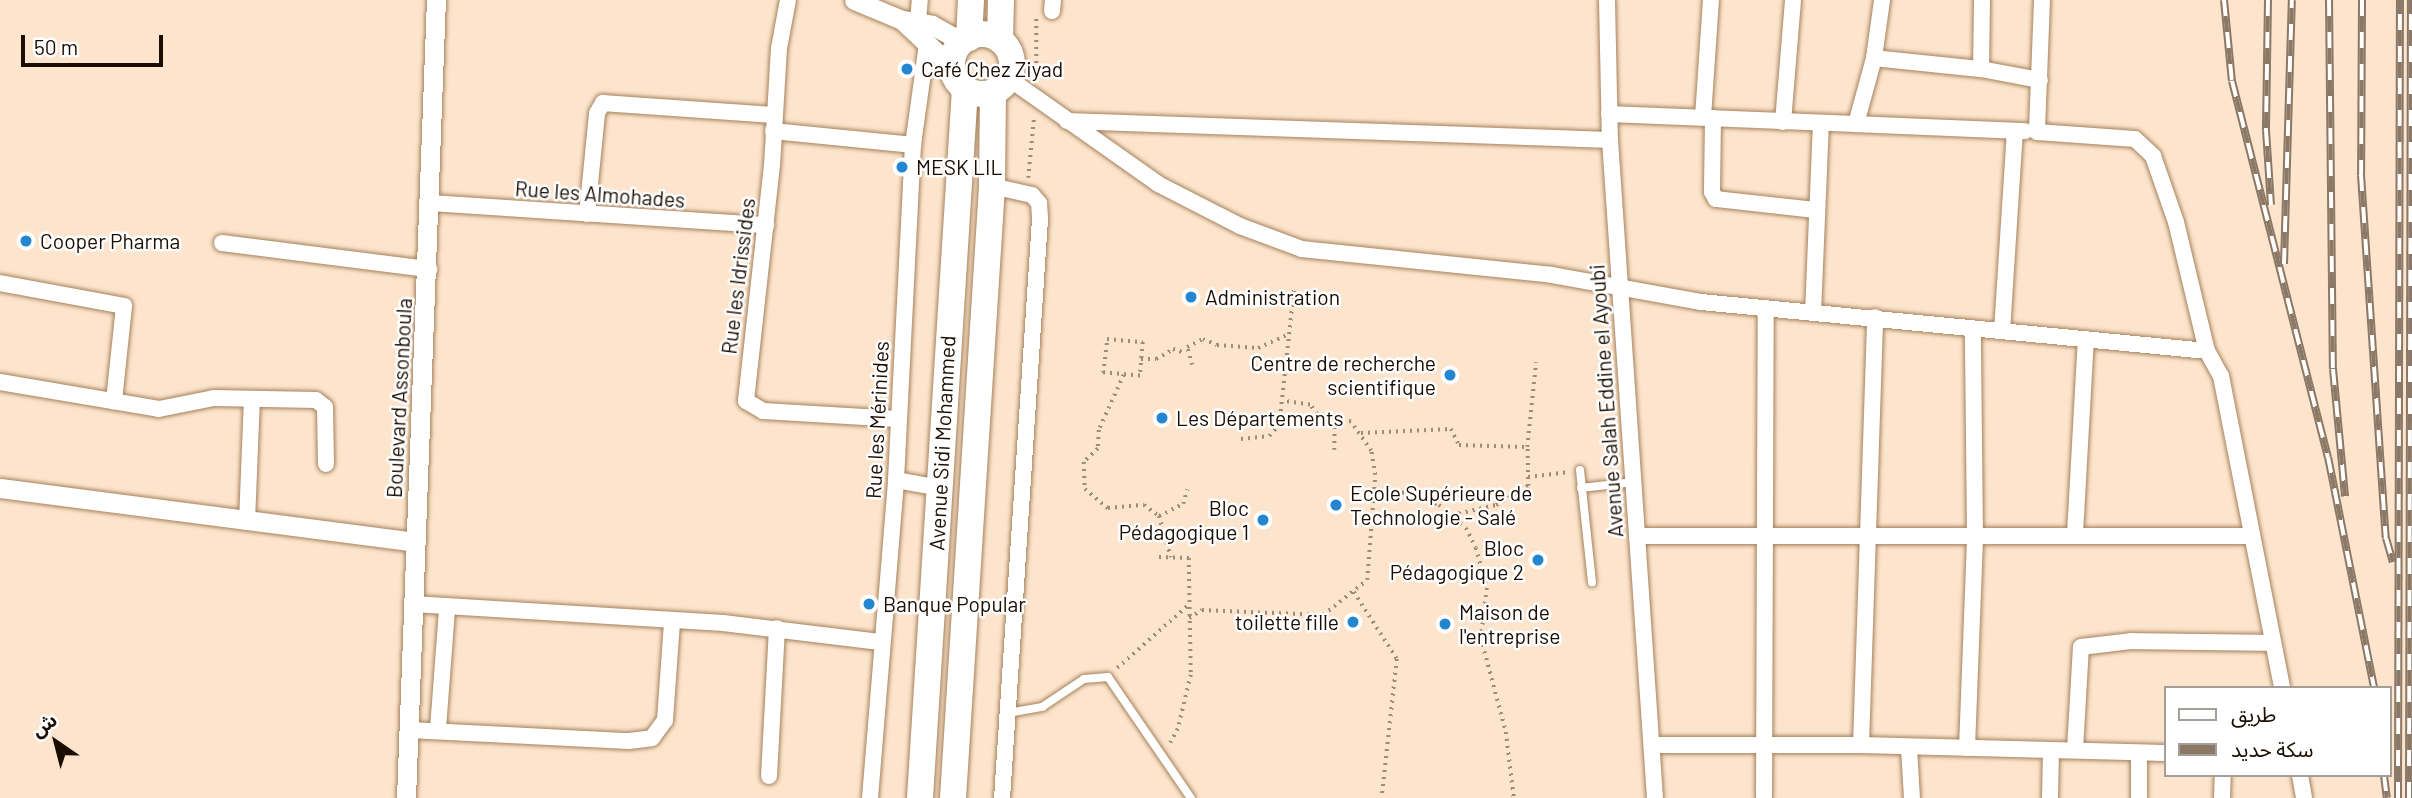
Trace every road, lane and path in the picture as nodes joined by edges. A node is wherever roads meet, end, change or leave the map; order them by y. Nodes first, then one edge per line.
1 (436, 0) edge
2 (788, 0) edge
3 (854, 0) edge
4 (920, 0) edge
5 (971, 0) edge
6 (1002, 0) edge
7 (1607, 0) edge
8 (1711, 0) edge
9 (1793, 0) edge
10 (1882, 0) edge
11 (1982, 0) edge
12 (2042, 0) edge
13 (910, 21) junction
14 (966, 40) junction
15 (1000, 40) junction
16 (927, 44) junction
17 (1874, 58) junction
18 (1981, 69) junction
19 (959, 78) junction
20 (2040, 80) junction
21 (1001, 85) junction
22 (1609, 114) junction
23 (1708, 118) junction
24 (1067, 121) junction
25 (1783, 122) junction
26 (773, 123) junction
27 (1821, 124) junction
28 (1856, 124) junction
29 (2015, 131) junction
30 (2037, 132) junction
31 (1609, 139) junction
32 (913, 145) junction
33 (992, 186) junction
34 (431, 203) junction
35 (1816, 210) junction
36 (587, 214) junction
37 (766, 225) junction
38 (222, 243) dead end
39 (429, 269) junction
40 (0, 283) edge
41 (1294, 287) dead end
42 (1620, 287) junction
43 (1766, 309) junction
44 (1813, 313) junction
45 (1875, 317) junction
46 (1973, 328) junction
47 (2002, 331) junction
48 (1290, 334) junction
49 (2086, 340) junction
50 (2207, 351) junction
51 (1185, 353) junction
52 (1141, 359) junction
53 (1536, 362) dead end
54 (1192, 365) dead end
55 (1124, 375) junction
56 (0, 382) edge
57 (252, 400) junction
58 (114, 401) junction
59 (1283, 401) junction
60 (1335, 411) dead end
61 (1317, 415) junction
62 (1335, 417) junction
63 (898, 419) junction
64 (1279, 425) junction
65 (1361, 433) junction
66 (1241, 439) dead end
67 (1527, 447) junction
68 (1334, 450) dead end
69 (326, 464) dead end
70 (1580, 470) joint
71 (1528, 477) junction
72 (895, 480) junction
73 (1634, 482) junction
74 (0, 488) edge
75 (940, 488) junction
76 (1581, 488) junction
77 (1374, 489) junction
78 (1187, 490) dead end
79 (1452, 515) junction
80 (1159, 516) junction
81 (247, 522) junction
82 (2075, 534) junction
83 (1637, 536) junction
84 (1766, 536) junction
85 (1975, 536) junction
86 (2250, 536) junction
87 (1870, 537) junction
88 (414, 542) junction
89 (1159, 557) dead end
90 (1171, 557) junction
91 (1592, 582) dead end
92 (1354, 592) junction
93 (413, 604) junction
94 (1186, 606) junction
95 (447, 609) junction
96 (1189, 618) junction
97 (672, 622) junction
98 (777, 628) junction
99 (880, 642) junction
100 (2273, 643) junction
101 (1108, 677) junction
102 (2282, 686) edge
103 (1008, 713) junction
104 (438, 729) junction
105 (409, 730) junction
106 (1652, 745) junction
107 (1764, 745) junction
108 (1861, 745) junction
109 (1909, 748) junction
110 (1967, 748) junction
111 (2075, 750) junction
112 (2051, 752) junction
113 (2164, 753) edge
114 (1162, 754) junction
115 (2139, 754) junction
116 (769, 776) dead end
117 (2223, 777) edge
118 (2300, 777) edge
119 (407, 798) edge
120 (870, 798) edge
121 (920, 798) edge
122 (953, 798) edge
123 (1002, 798) edge
124 (1191, 798) edge
125 (1382, 798) edge
126 (1514, 798) edge
127 (1655, 798) edge
128 (1763, 798) edge
129 (1912, 798) edge
130 (2050, 798) edge
131 (2139, 798) edge
132 (2222, 798) edge
133 (2304, 798) edge

1 - 34 street, Boulevard Assonboula
2 - 26 street, Rue les Idrissides
3 - 13 street
4 - 13 street
5 - 14 main road
6 - 15 main road
7 - 22 street, Avenue Salah Eddine el Ayoubi
8 - 23 street
9 - 25 street
10 - 17 street
11 - 18 street
12 - 20 street
13 - 14 street
13 - 16 street
14 - 15 main road
14 - 19 main road
15 - 21 main road
16 - 19 street
16 - 32 street, Rue les Mérinides
17 - 18 street
17 - 28 street
18 - 20 street
19 - 21 main road
19 - 75 main road, Avenue Sidi Mohammed
20 - 30 street
21 - 24 street
21 - 33 main road, Avenue Sidi Mohammed
22 - 23 street
22 - 31 street, Avenue Salah Eddine el Ayoubi
23 - 25 street
23 - 35 street
24 - 31 street
24 - 42 street
25 - 27 street
26 - 32 street
26 - 36 street
26 - 37 street, Rue les Idrissides
27 - 28 street
27 - 35 street
28 - 29 street
29 - 30 street
29 - 47 street
30 - 50 street
31 - 42 street, Avenue Salah Eddine el Ayoubi
32 - 63 street, Rue les Mérinides
33 - 103 street
33 - 122 main road, Avenue Sidi Mohammed
34 - 36 street, Rue les Almohades
34 - 39 street, Boulevard Assonboula
35 - 44 street
36 - 37 street, Rue les Almohades
37 - 63 street, Rue les Idrissides
38 - 39 street
39 - 88 street, Boulevard Assonboula
40 - 58 street
41 - 48 path
42 - 43 street
42 - 73 street, Avenue Salah Eddine el Ayoubi
43 - 44 street
43 - 84 street
44 - 45 street
45 - 46 street
45 - 87 street
46 - 47 street
46 - 85 street
47 - 49 street
48 - 51 path
48 - 59 path
49 - 50 street
49 - 82 street
50 - 86 street
51 - 52 path
51 - 54 path
52 - 55 path
52 - 55 path
53 - 67 path
55 - 80 path
56 - 58 street
57 - 58 street
57 - 69 street
57 - 81 street
59 - 61 path
59 - 64 path
60 - 62 path
61 - 62 path
61 - 64 path
62 - 65 path
62 - 68 path
63 - 72 street, Rue les Mérinides
64 - 66 path
65 - 67 path
65 - 77 path
67 - 71 path
70 - 71 path
70 - 76 lane
71 - 79 path
72 - 75 street
72 - 99 street, Rue les Mérinides
73 - 76 lane
73 - 83 street, Avenue Salah Eddine el Ayoubi
74 - 81 street
75 - 121 main road, Avenue Sidi Mohammed
76 - 91 lane
77 - 79 path
77 - 92 path
78 - 80 path
79 - 126 path
80 - 90 path
81 - 88 street
82 - 85 street
82 - 86 street
83 - 84 street
83 - 106 street, Avenue Salah Eddine el Ayoubi
84 - 87 street
84 - 107 street
85 - 87 street
85 - 110 street
86 - 100 street
87 - 108 street
88 - 93 street, Boulevard Assonboula
89 - 90 path
90 - 94 path
92 - 96 path
92 - 125 path
93 - 95 street
93 - 105 street, Boulevard Assonboula
94 - 96 path
94 - 101 path
95 - 97 street
95 - 104 street
96 - 114 path
97 - 98 street
97 - 104 street
98 - 99 street
98 - 116 street
99 - 120 street, Rue les Mérinides
100 - 102 street
100 - 111 street
101 - 103 lane
101 - 114 lane
103 - 123 street
104 - 105 street
105 - 119 street, Boulevard Assonboula
106 - 107 street
106 - 127 street, Avenue Salah Eddine el Ayoubi
107 - 108 street
107 - 128 street
108 - 109 street
109 - 110 street
109 - 129 street
110 - 112 street
111 - 112 street
111 - 115 street
112 - 130 street
113 - 115 street
114 - 124 lane
115 - 131 street
117 - 132 street
118 - 133 street

